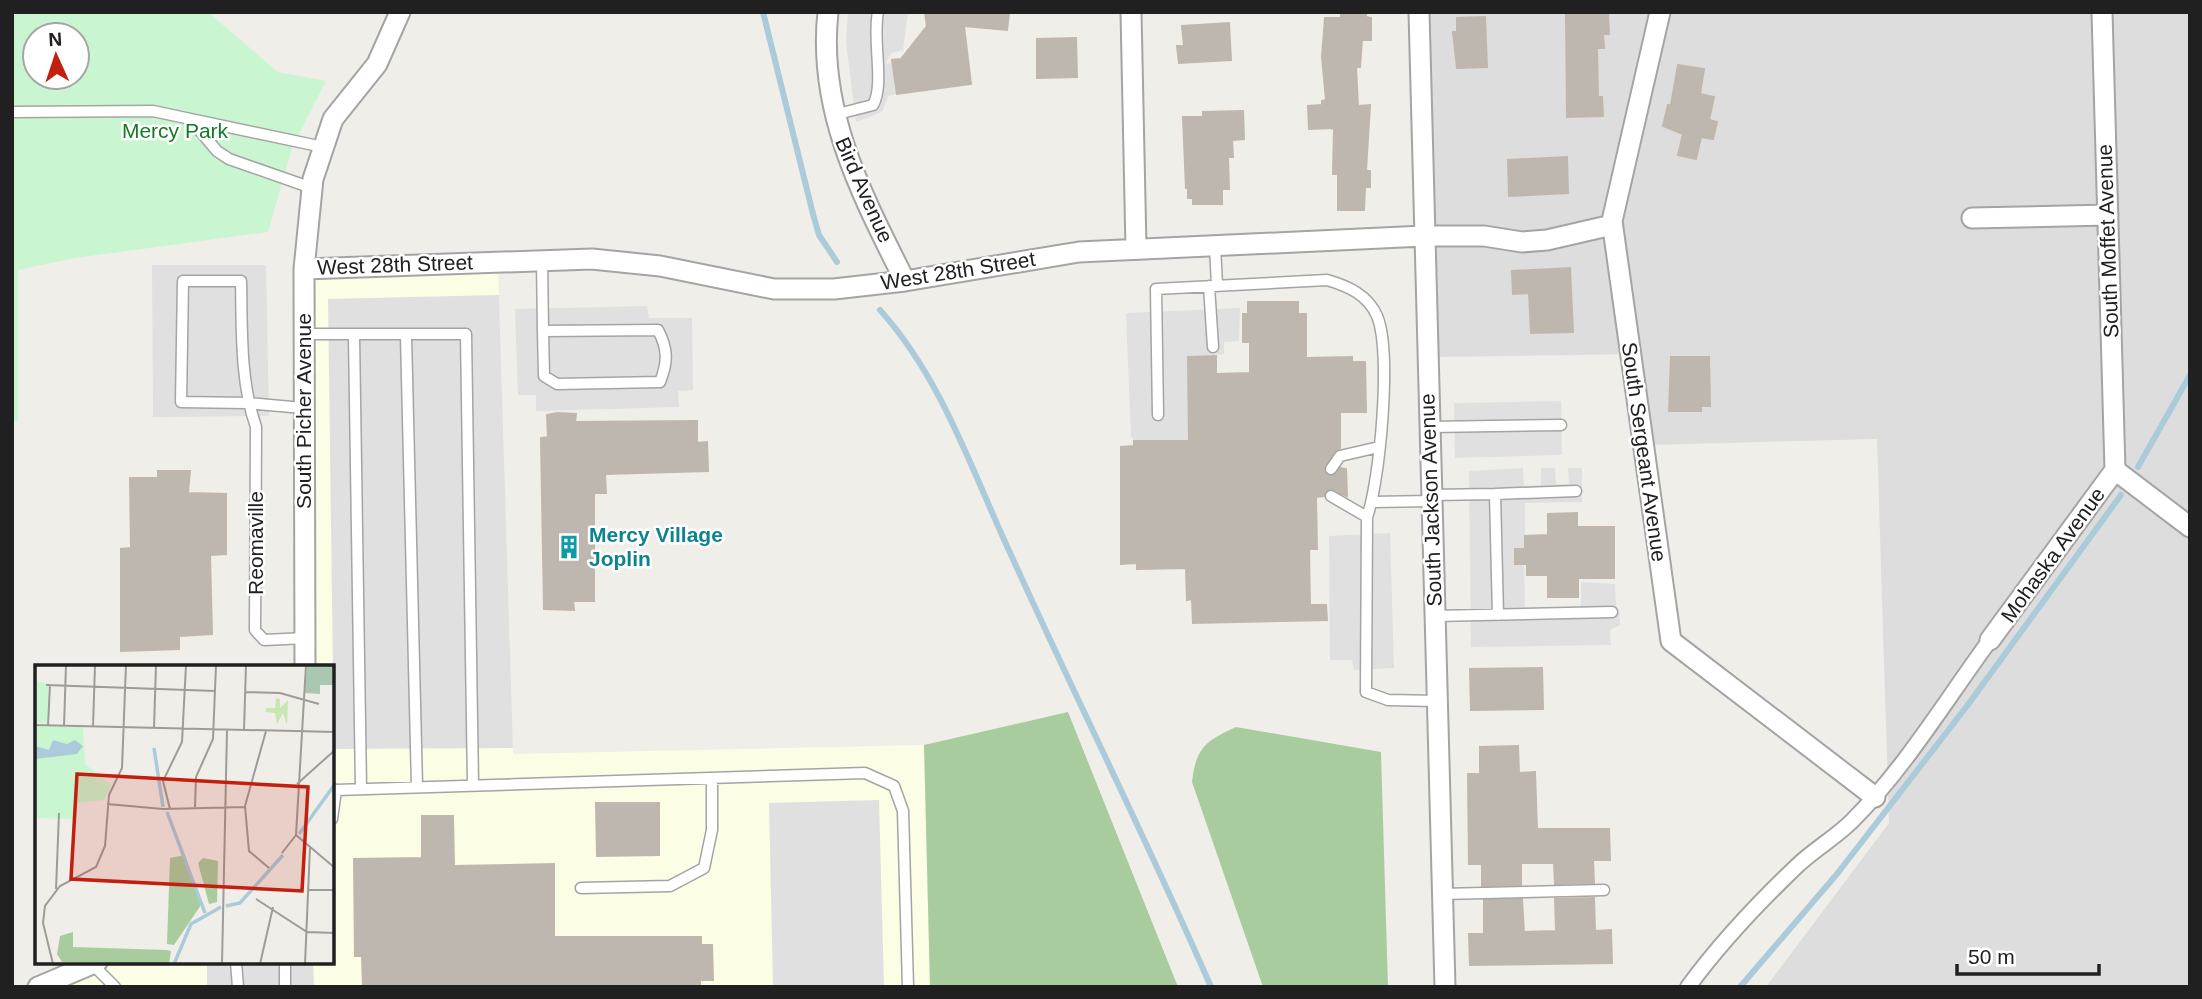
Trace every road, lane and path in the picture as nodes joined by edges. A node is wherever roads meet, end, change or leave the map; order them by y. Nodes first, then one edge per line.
1 (400, 12) edge
2 (828, 12) edge
3 (878, 12) edge
4 (1131, 12) edge
5 (1419, 12) edge
6 (1660, 12) edge
7 (2102, 12) edge
8 (12, 112) edge
9 (834, 115) junction
10 (190, 118) junction
11 (323, 148) junction
12 (312, 188) junction
13 (2108, 215) junction
14 (1972, 218) dead end
15 (1612, 225) junction
16 (1424, 236) junction
17 (1214, 246) junction
18 (1136, 249) junction
19 (542, 259) junction
20 (304, 269) junction
21 (905, 281) junction
22 (1213, 286) junction
23 (543, 331) junction
24 (304, 334) junction
25 (354, 336) junction
26 (406, 336) junction
27 (1213, 347) dead end
28 (247, 403) junction
29 (303, 408) junction
30 (1158, 415) dead end
31 (1561, 425) dead end
32 (1429, 426) junction
33 (1379, 447) junction
34 (1331, 469) dead end
35 (2115, 470) junction
36 (1576, 491) dead end
37 (1495, 494) junction
38 (1331, 496) dead end
39 (1431, 498) junction
40 (1373, 502) junction
41 (1367, 517) junction
42 (2190, 527) edge
43 (1612, 612) dead end
44 (1498, 615) junction
45 (1434, 616) junction
46 (306, 638) junction
47 (1990, 640) joint
48 (305, 665) edge
49 (1437, 701) junction
50 (712, 778) junction
51 (473, 785) junction
52 (416, 788) junction
53 (361, 789) junction
54 (334, 790) edge
55 (1875, 797) junction
56 (581, 888) dead end
57 (1604, 890) dead end
58 (1442, 894) junction
59 (92, 964) edge
60 (95, 964) edge
61 (236, 964) edge
62 (285, 964) edge
63 (38, 987) edge
64 (115, 987) edge
65 (238, 987) edge
66 (285, 987) edge
67 (908, 987) edge
68 (1445, 987) edge
69 (1688, 987) edge

1 - 11 street, South Picher Avenue
2 - 9 street, Bird Avenue
3 - 9 lane
4 - 18 street
5 - 16 street, South Jackson Avenue
6 - 15 street, South Sergeant Avenue
7 - 13 street, South Moffet Avenue
8 - 10 lane
9 - 21 street, Bird Avenue
10 - 11 lane
10 - 12 lane
11 - 12 street, South Picher Avenue
12 - 20 street, South Picher Avenue
13 - 14 street
13 - 35 street, South Moffet Avenue
15 - 16 street, West 28th Street
15 - 55 street, South Sergeant Avenue
16 - 17 street, West 28th Street
16 - 32 street, South Jackson Avenue
17 - 18 street, West 28th Street
17 - 22 lane
18 - 21 street, West 28th Street
19 - 20 street, West 28th Street
19 - 21 street, West 28th Street
19 - 23 lane
20 - 24 street, South Picher Avenue
22 - 27 lane
22 - 30 lane
22 - 33 lane
23 - 23 lane
24 - 25 lane
24 - 29 street, South Picher Avenue
25 - 26 lane
25 - 53 lane
26 - 51 lane
26 - 52 lane
28 - 28 lane, Reomaville
28 - 29 lane, Reomaville
28 - 46 lane, Reomaville
29 - 46 street, South Picher Avenue
31 - 32 lane
32 - 39 street, South Jackson Avenue
33 - 34 lane
33 - 40 lane
35 - 42 street
35 - 47 street, Mohaska Avenue
36 - 37 lane
37 - 39 lane
37 - 44 lane
38 - 41 lane
39 - 40 lane
39 - 45 street, South Jackson Avenue
40 - 41 lane
41 - 49 lane
43 - 44 lane
44 - 45 lane
45 - 49 street, South Jackson Avenue
46 - 48 street, South Picher Avenue
47 - 55 street
49 - 58 street, South Jackson Avenue
50 - 51 lane
50 - 56 lane
50 - 67 lane
51 - 52 lane
52 - 53 lane
53 - 54 lane
55 - 69 street
57 - 58 lane
58 - 68 street, South Jackson Avenue
59 - 63 street
60 - 64 lane
61 - 65 lane
62 - 66 lane

